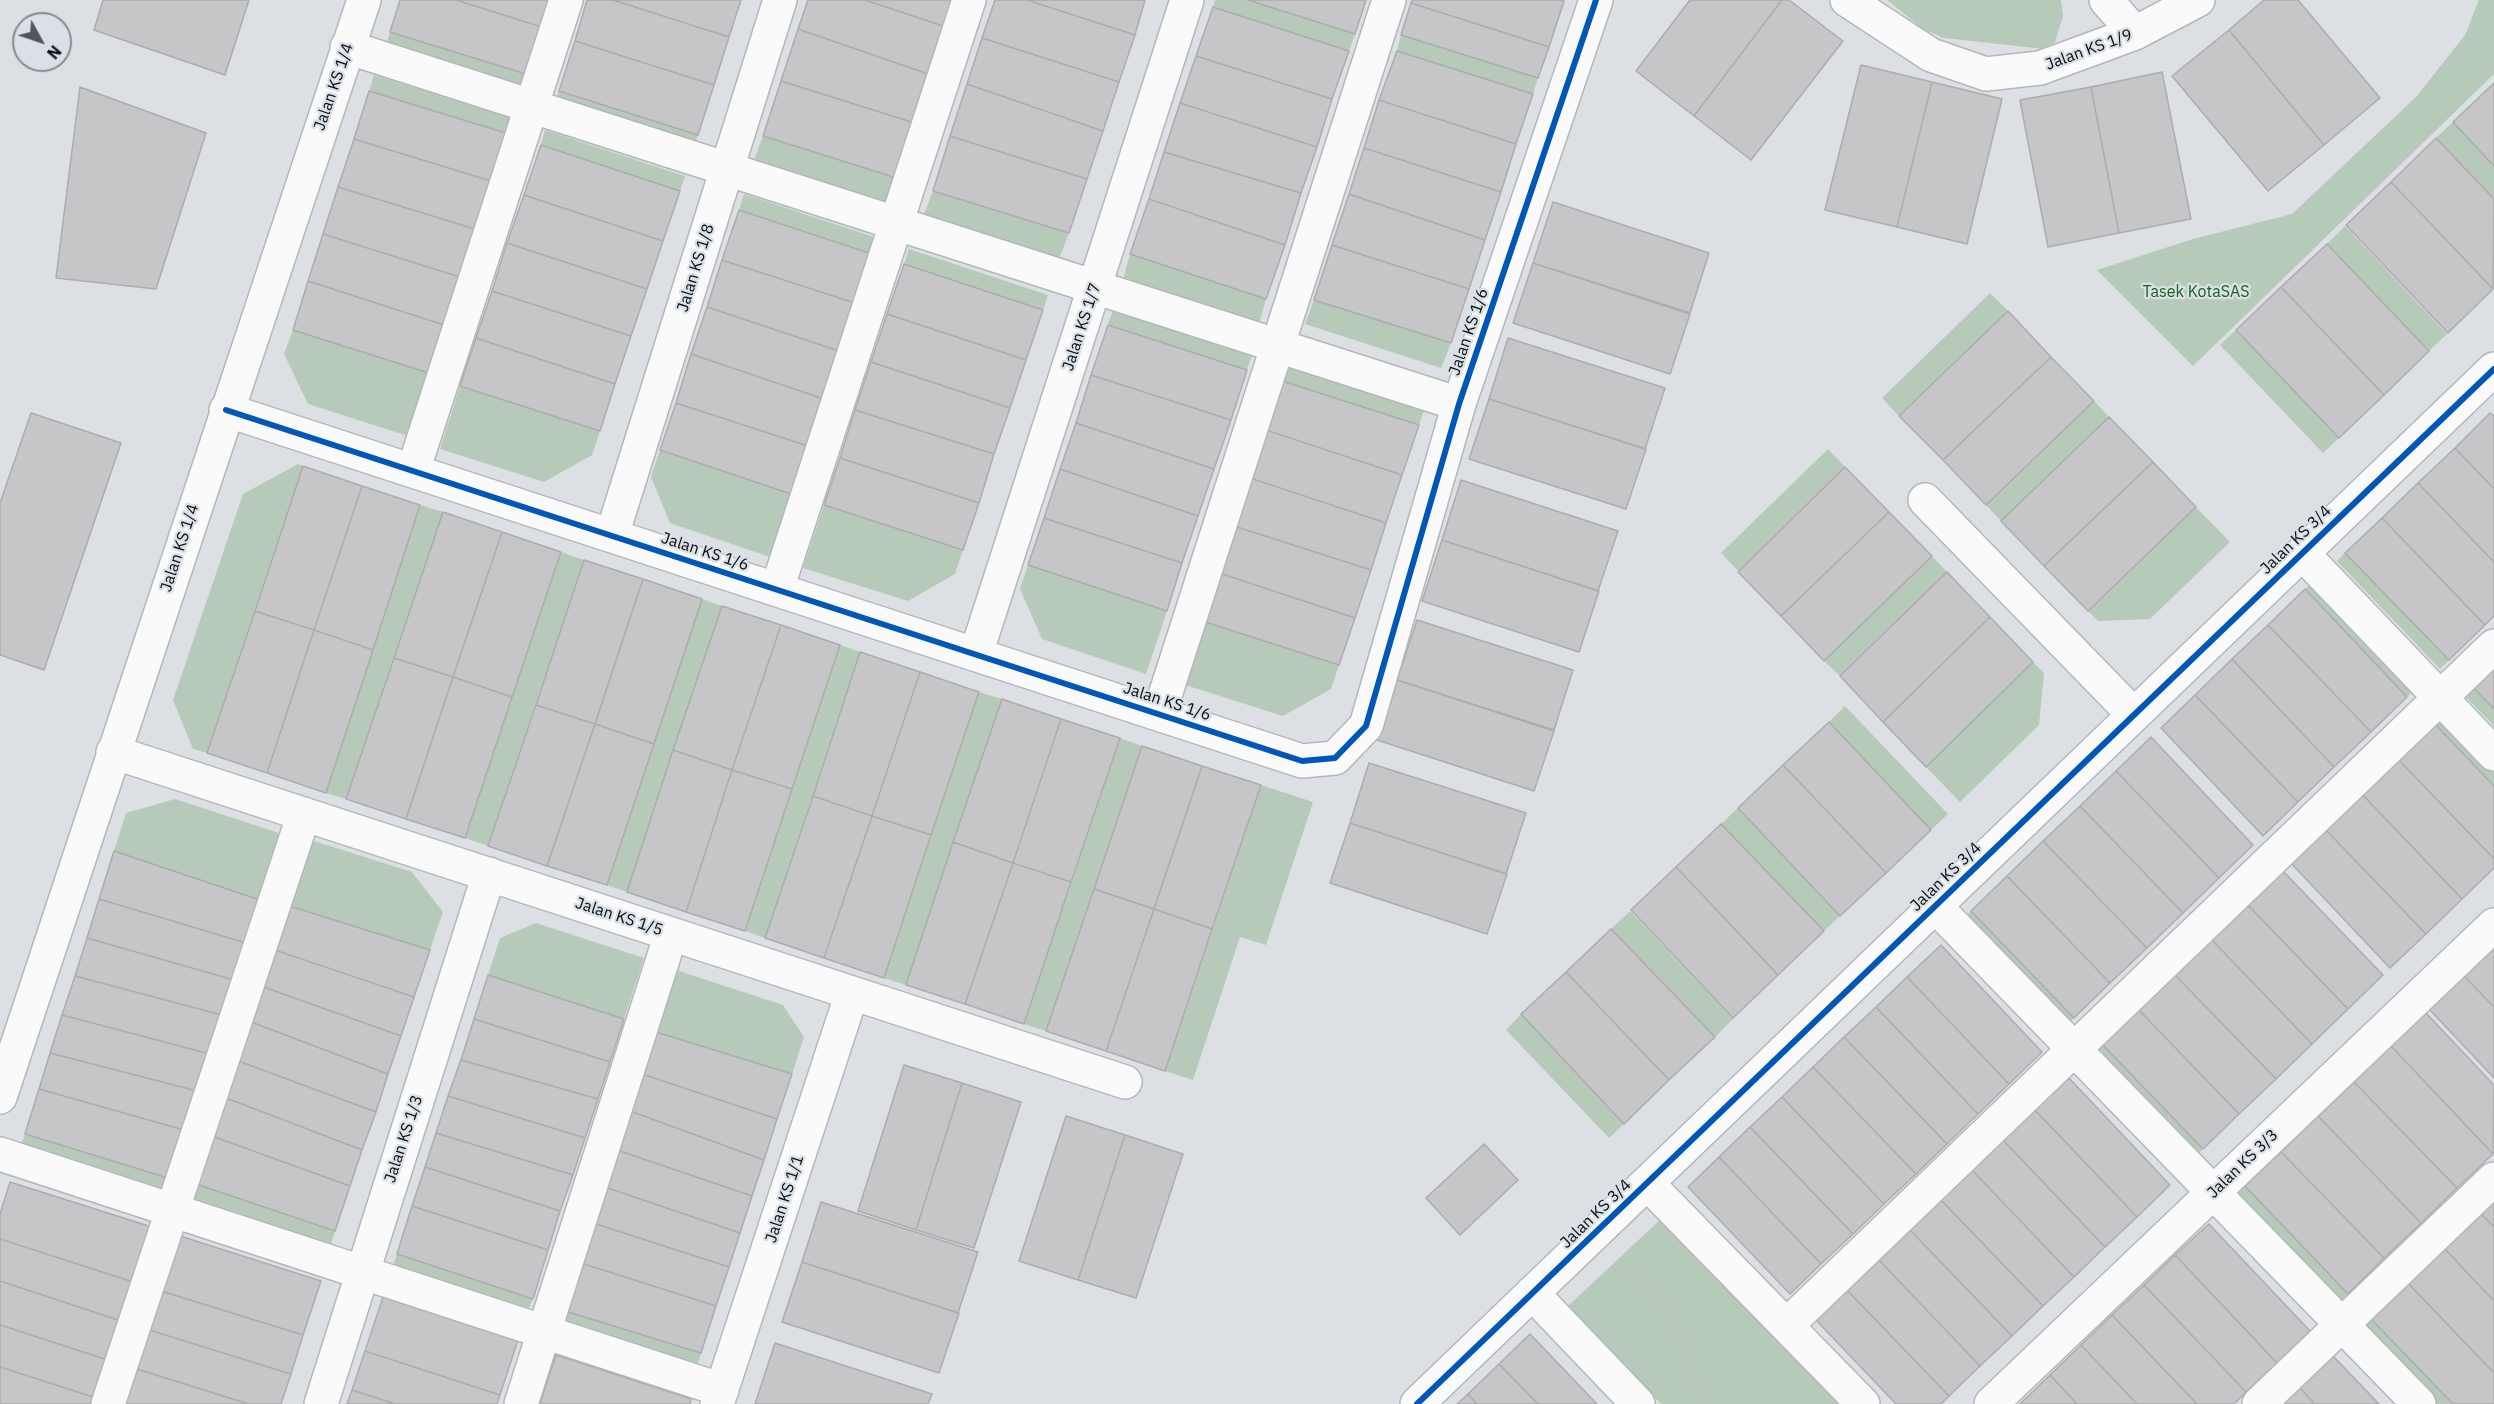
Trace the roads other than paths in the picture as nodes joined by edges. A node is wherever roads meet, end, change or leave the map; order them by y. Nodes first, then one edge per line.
1 (364, 0) edge
2 (566, 0) edge
3 (780, 0) edge
4 (969, 0) edge
5 (1187, 0) edge
6 (1389, 0) edge
7 (1596, 0) edge
8 (1847, 0) edge
9 (2106, 0) edge
10 (2198, 0) edge
11 (2135, 33) junction
12 (347, 47) junction
13 (531, 106) junction
14 (727, 168) junction
15 (896, 224) junction
16 (1094, 287) junction
17 (1277, 346) junction
18 (2494, 369) edge
19 (1459, 404) junction
20 (226, 410) junction
21 (413, 471) junction
22 (1925, 500) dead end
23 (612, 536) junction
24 (2302, 553) junction
25 (777, 590) junction
26 (2494, 646) edge
27 (976, 654) junction
28 (2439, 698) junction
29 (1159, 714) junction
30 (2134, 715) junction
31 (113, 752) junction
32 (2494, 754) edge
33 (304, 814) junction
34 (489, 874) junction
35 (1935, 906) junction
36 (2494, 925) edge
37 (671, 934) junction
38 (852, 993) junction
39 (2075, 1048) junction
40 (1125, 1083) dead end
41 (0, 1097) edge
42 (0, 1154) edge
43 (2494, 1179) edge
44 (1647, 1183) junction
45 (2213, 1193) junction
46 (173, 1211) junction
47 (362, 1273) junction
48 (1532, 1293) junction
49 (1787, 1325) junction
50 (2342, 1325) junction
51 (543, 1332) junction
52 (719, 1397) edge
53 (108, 1404) edge
54 (321, 1404) edge
55 (521, 1404) edge
56 (1417, 1404) edge
57 (1638, 1404) edge
58 (1863, 1404) edge
59 (1991, 1404) edge
60 (2259, 1404) edge
61 (2419, 1404) edge

1 - 12 street, Jalan KS 1/4
2 - 13 street
3 - 14 street, Jalan KS 1/8
4 - 15 street
5 - 16 street, Jalan KS 1/7
6 - 17 street
7 - 19 street, Jalan KS 1/6
8 - 11 street, Jalan KS 1/9
9 - 11 street
10 - 11 street, Jalan KS 1/9
12 - 13 street
12 - 20 street, Jalan KS 1/4
13 - 14 street
13 - 21 street
14 - 15 street
14 - 23 street, Jalan KS 1/8
15 - 16 street
15 - 25 street
16 - 17 street
16 - 27 street, Jalan KS 1/7
17 - 19 street
17 - 29 street
18 - 24 street, Jalan KS 3/4
19 - 29 street, Jalan KS 1/6
20 - 21 street, Jalan KS 1/6
20 - 31 street, Jalan KS 1/4
21 - 23 street, Jalan KS 1/6
22 - 30 street
23 - 25 street, Jalan KS 1/6
24 - 28 street
24 - 30 street, Jalan KS 3/4
25 - 27 street, Jalan KS 1/6
26 - 28 street
27 - 29 street, Jalan KS 1/6
28 - 32 street
28 - 39 street
30 - 35 street, Jalan KS 3/4
31 - 33 street, Jalan KS 1/5
31 - 41 street, Jalan KS 1/4
33 - 34 street, Jalan KS 1/5
33 - 46 street
34 - 37 street, Jalan KS 1/5
34 - 47 street, Jalan KS 1/3
35 - 39 street
35 - 44 street, Jalan KS 3/4
36 - 45 street, Jalan KS 3/3
37 - 38 street, Jalan KS 1/5
37 - 51 street
38 - 40 street, Jalan KS 1/5
38 - 52 street, Jalan KS 1/1
39 - 45 street
39 - 49 street
42 - 46 street
43 - 50 street
44 - 48 street, Jalan KS 3/4
44 - 49 street
45 - 50 street
45 - 59 street, Jalan KS 3/3
46 - 47 street
46 - 53 street
47 - 51 street
47 - 54 street, Jalan KS 1/3
48 - 56 street, Jalan KS 3/4
48 - 57 street
49 - 58 street
50 - 60 street
50 - 61 street
51 - 52 street
51 - 55 street

